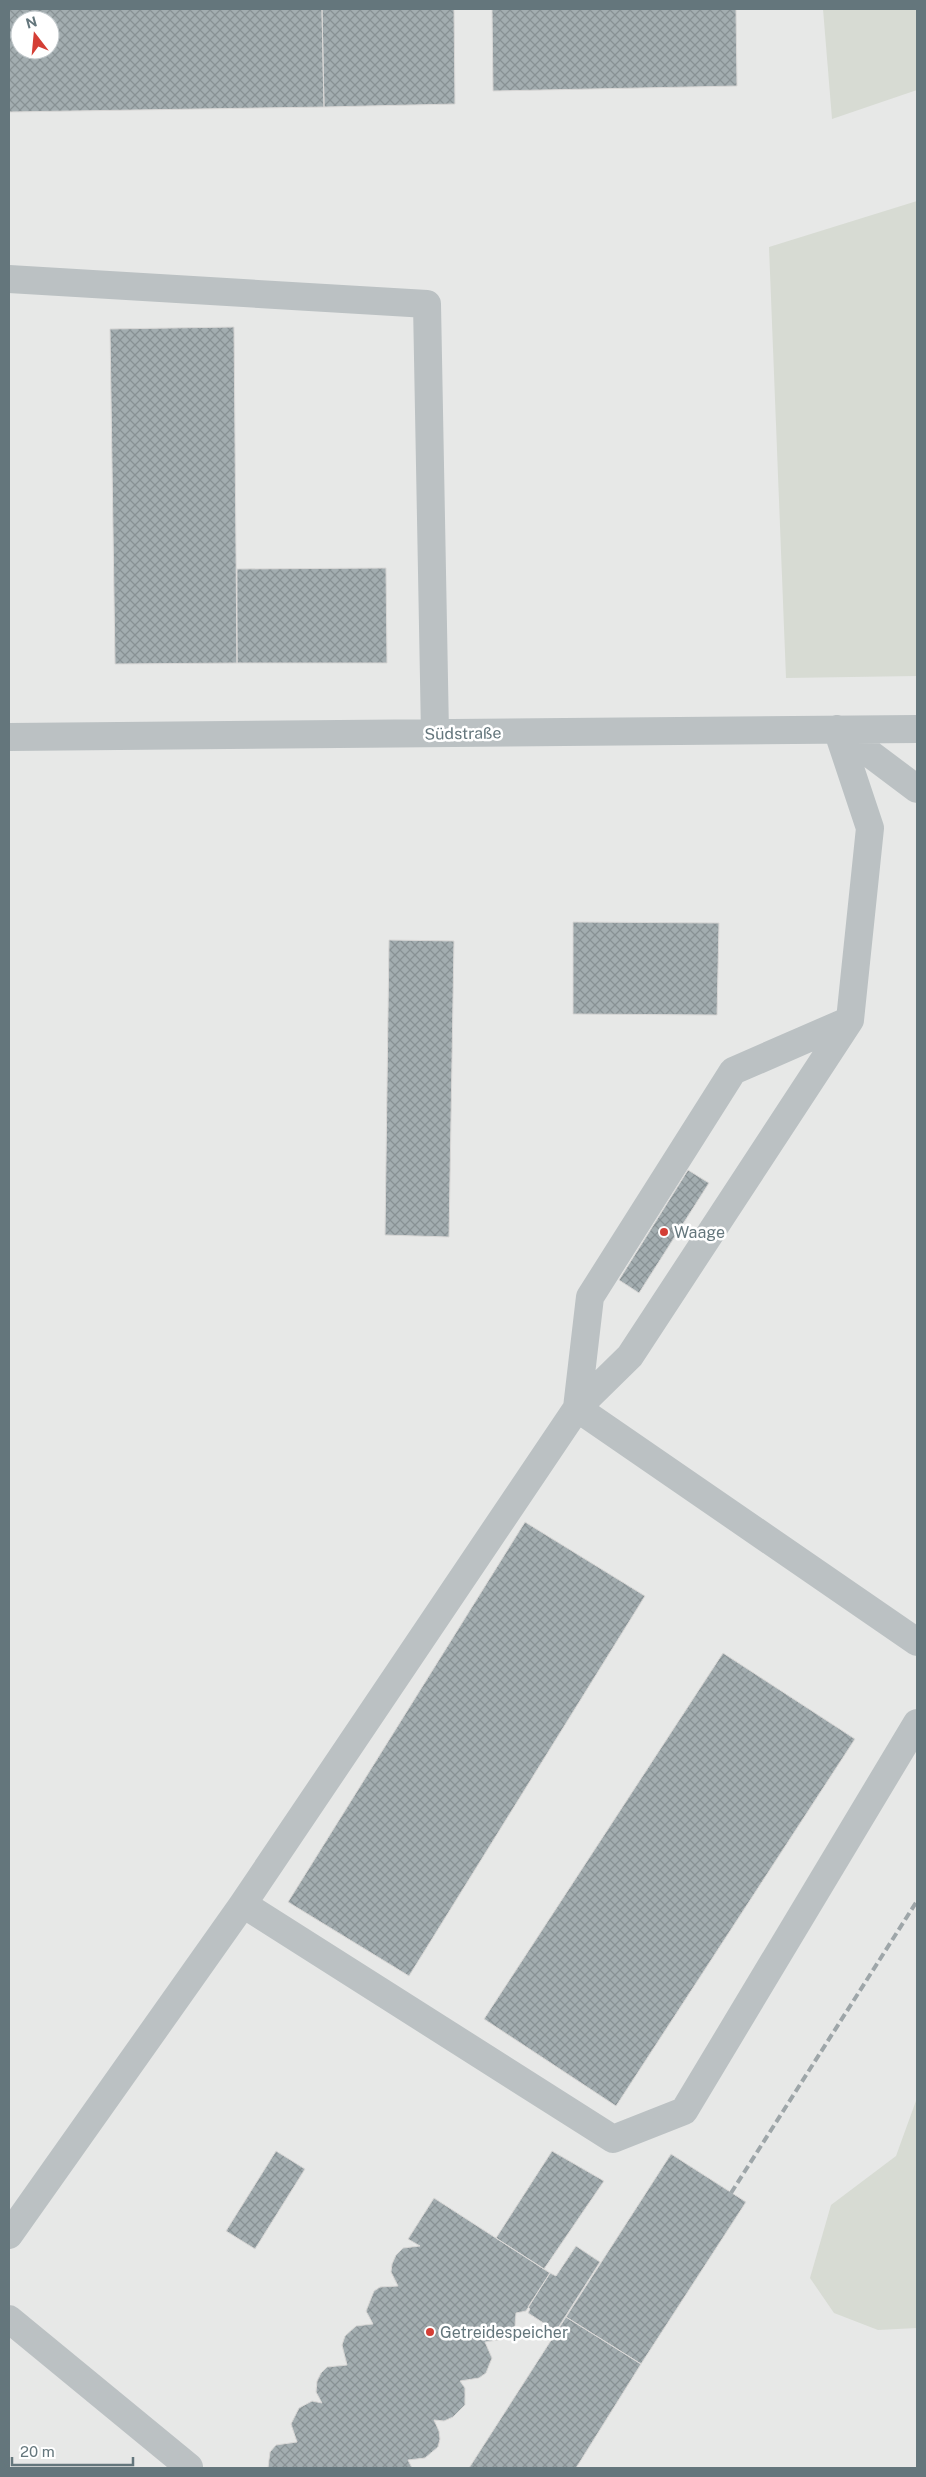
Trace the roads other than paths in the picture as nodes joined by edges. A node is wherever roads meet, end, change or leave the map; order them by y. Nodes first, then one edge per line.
1 (9, 279) edge
2 (837, 729) junction
3 (917, 729) edge
4 (435, 733) junction
5 (9, 737) edge
6 (917, 789) edge
7 (850, 1020) junction
8 (577, 1408) junction
9 (917, 1642) edge
10 (917, 1723) edge
11 (243, 1904) junction
12 (9, 2235) edge
13 (9, 2319) edge
14 (188, 2467) edge

1 - 4 street
2 - 3 street, Südstraße
2 - 4 street, Südstraße
2 - 6 street
2 - 7 street
4 - 5 street, Südstraße
7 - 8 street
7 - 8 street
8 - 9 street
8 - 11 street
10 - 11 street
11 - 12 street
13 - 14 street

